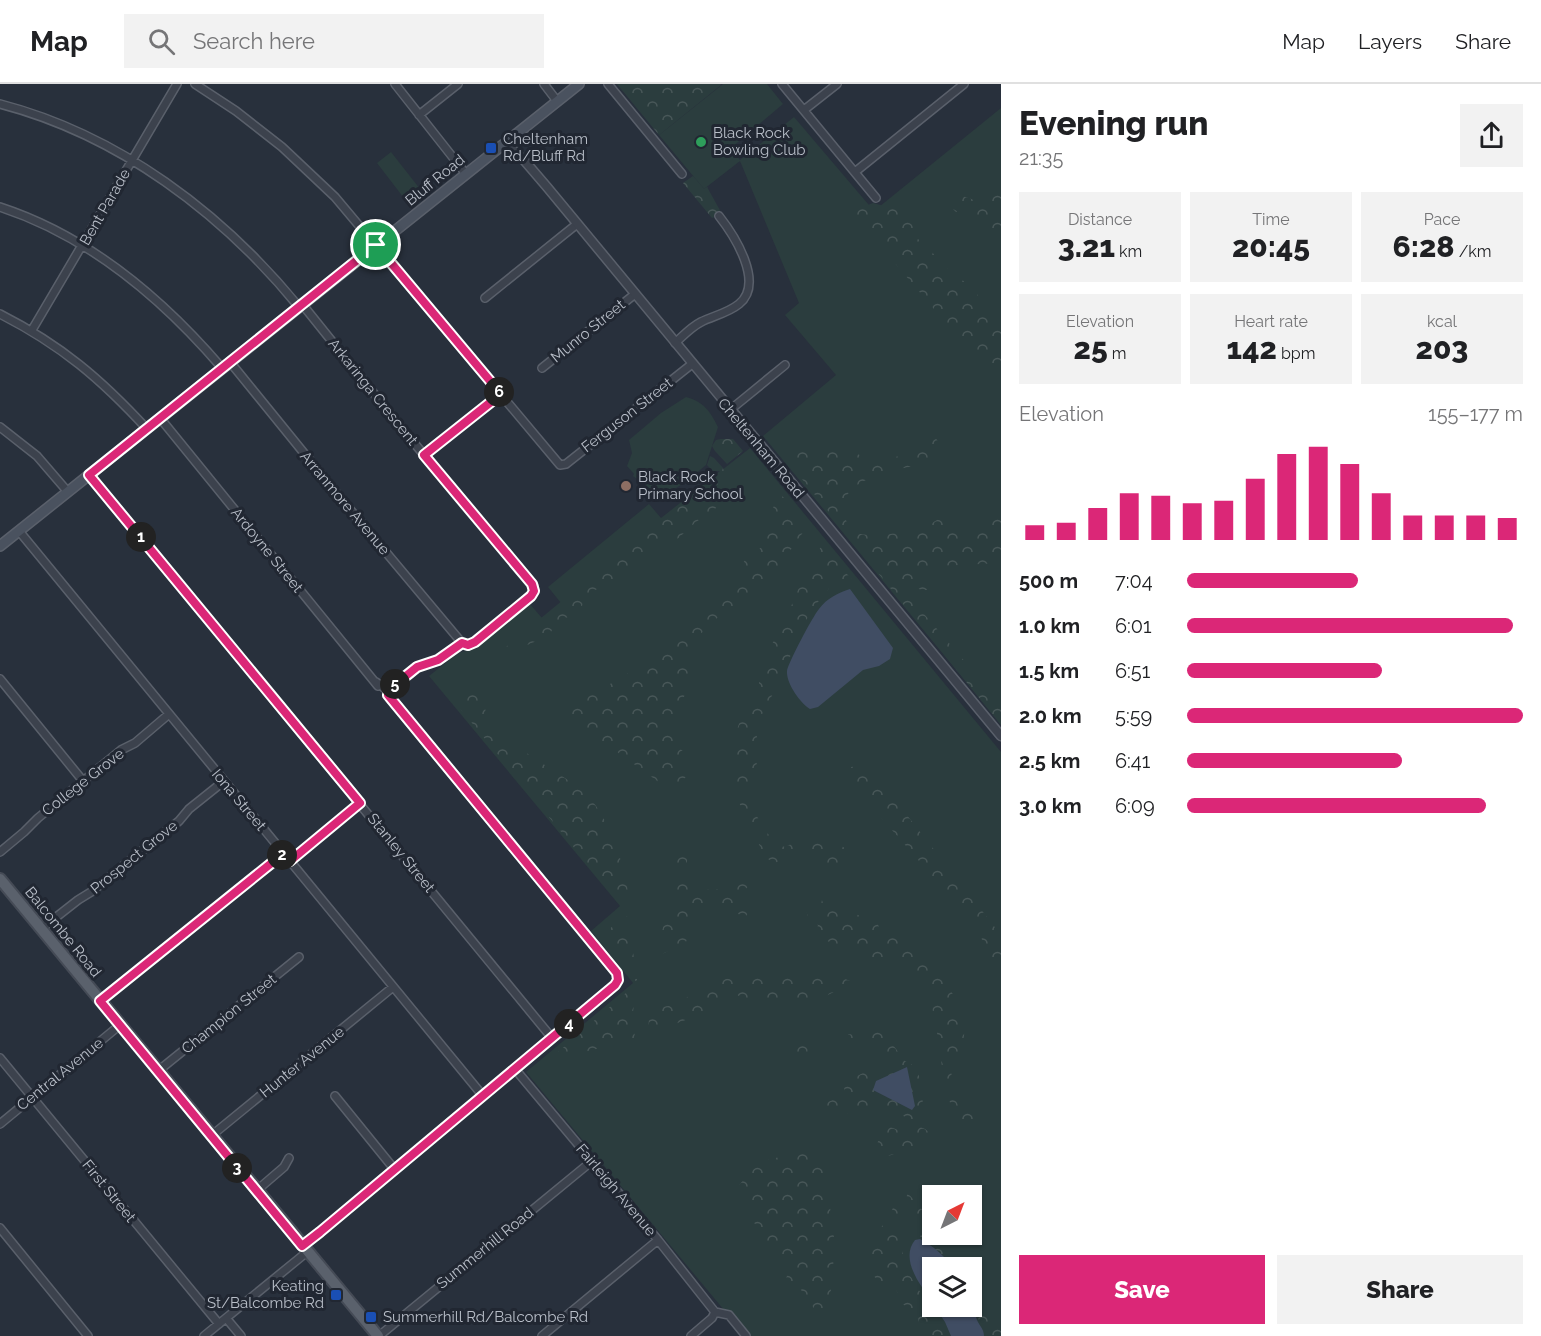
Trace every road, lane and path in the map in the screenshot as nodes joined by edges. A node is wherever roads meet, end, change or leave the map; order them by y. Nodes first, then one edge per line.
1 (177, 84) edge
2 (195, 84) edge
3 (395, 84) edge
4 (458, 84) edge
5 (544, 84) edge
6 (579, 84) edge
7 (608, 84) edge
8 (782, 84) edge
9 (837, 84) edge
10 (964, 84) edge
11 (557, 101) junction
12 (0, 104) edge
13 (804, 110) junction
14 (419, 115) junction
15 (507, 140) junction
16 (132, 161) junction
17 (855, 172) junction
18 (466, 174) junction
19 (682, 174) dead end
20 (876, 198) dead end
21 (0, 207) edge
22 (718, 216) dead end
23 (577, 224) junction
24 (376, 245) junction
25 (82, 246) junction
26 (635, 294) junction
27 (485, 298) dead end
28 (301, 306) junction
29 (0, 314) edge
30 (32, 330) junction
31 (675, 342) junction
32 (692, 363) junction
33 (226, 365) junction
34 (785, 365) dead end
35 (542, 368) dead end
36 (501, 394) junction
37 (730, 410) junction
38 (160, 418) junction
39 (0, 427) edge
40 (147, 429) junction
41 (424, 455) junction
42 (89, 475) junction
43 (68, 492) junction
44 (19, 531) junction
45 (0, 546) edge
46 (461, 641) junction
47 (0, 679) edge
48 (388, 692) junction
49 (169, 714) junction
50 (1001, 736) edge
51 (83, 781) junction
52 (224, 781) junction
53 (360, 803) junction
54 (0, 852) edge
55 (284, 853) junction
56 (290, 861) junction
57 (0, 879) edge
58 (41, 929) junction
59 (300, 957) dead end
60 (393, 987) junction
61 (100, 1001) junction
62 (120, 1025) junction
63 (552, 1038) junction
64 (0, 1058) edge
65 (515, 1069) junction
66 (158, 1071) junction
67 (335, 1096) dead end
68 (483, 1096) junction
69 (32, 1097) junction
70 (0, 1124) edge
71 (211, 1136) junction
72 (289, 1158) dead end
73 (592, 1161) junction
74 (395, 1170) junction
75 (256, 1191) junction
76 (0, 1228) edge
77 (658, 1240) junction
78 (304, 1249) junction
79 (715, 1312) junction
80 (226, 1318) junction
81 (219, 1324) junction
82 (88, 1336) edge
83 (204, 1336) edge
84 (241, 1336) edge
85 (379, 1336) edge
86 (542, 1336) edge
87 (691, 1336) edge
88 (746, 1336) edge

1 - 16 street, Bent Parade
2 - 24 street
3 - 14 street
4 - 14 street
5 - 11 street
6 - 11 main road, Bluff Road
7 - 19 street
8 - 13 street
9 - 13 street
10 - 17 street
11 - 15 main road, Bluff Road
12 - 16 street, Arkaringa Crescent
13 - 17 street
14 - 18 street
15 - 18 main road, Bluff Road
15 - 23 street, Cheltenham Road
16 - 25 street, Bent Parade
16 - 28 street, Arkaringa Crescent
17 - 20 street
18 - 24 main road, Bluff Road
21 - 25 street, Arranmore Avenue
22 - 31 street
23 - 26 street, Cheltenham Road
23 - 27 street
24 - 28 main road, Bluff Road
24 - 36 street
25 - 30 street, Bent Parade
25 - 33 street, Arranmore Avenue
26 - 31 street, Cheltenham Road
26 - 35 street, Munro Street
28 - 33 main road, Bluff Road
28 - 41 street, Arkaringa Crescent
29 - 30 street
30 - 40 street
31 - 32 street, Cheltenham Road
32 - 36 street, Ferguson Street
32 - 37 street, Cheltenham Road
33 - 38 main road, Bluff Road
33 - 46 street, Arranmore Avenue
34 - 37 street
36 - 41 street
37 - 50 street, Cheltenham Road
38 - 40 main road, Bluff Road
38 - 48 street, Ardoyne Street
39 - 43 street
40 - 42 main road, Bluff Road
41 - 46 street, Arkaringa Crescent
42 - 43 main road, Bluff Road
42 - 53 street, Stanley Street
43 - 44 main road, Bluff Road
44 - 45 main road, Bluff Road
44 - 49 street, Iona Street
46 - 48 street
47 - 51 street
48 - 63 street, Ardoyne Street
49 - 51 street, College Grove
49 - 52 street, Iona Street
51 - 54 street, College Grove
52 - 55 street, Iona Street
52 - 58 street, Prospect Grove
53 - 56 street
53 - 63 street, Stanley Street
55 - 56 street, Iona Street
55 - 61 street
56 - 60 street, Iona Street
57 - 58 main road, Balcombe Road
58 - 61 main road, Balcombe Road
59 - 66 street, Champion Street
60 - 68 street, Iona Street
60 - 71 street, Hunter Avenue
61 - 62 main road, Balcombe Road
62 - 66 main road, Balcombe Road
62 - 69 street, Central Avenue
63 - 65 street
64 - 69 street, First Street
65 - 68 street
65 - 73 street, Fairleigh Avenue
66 - 71 main road, Balcombe Road
67 - 74 street
68 - 74 street
69 - 70 street, Central Avenue
69 - 81 street, First Street
71 - 75 main road, Balcombe Road
72 - 75 street
73 - 77 street, Fairleigh Avenue
73 - 85 street, Summerhill Road
74 - 78 street
75 - 78 main road, Balcombe Road
76 - 82 street
77 - 79 street, Fairleigh Avenue
77 - 86 street
78 - 80 street
78 - 85 main road, Balcombe Road
79 - 87 street
79 - 88 street, Fairleigh Avenue
80 - 81 street
80 - 84 street
81 - 83 street

